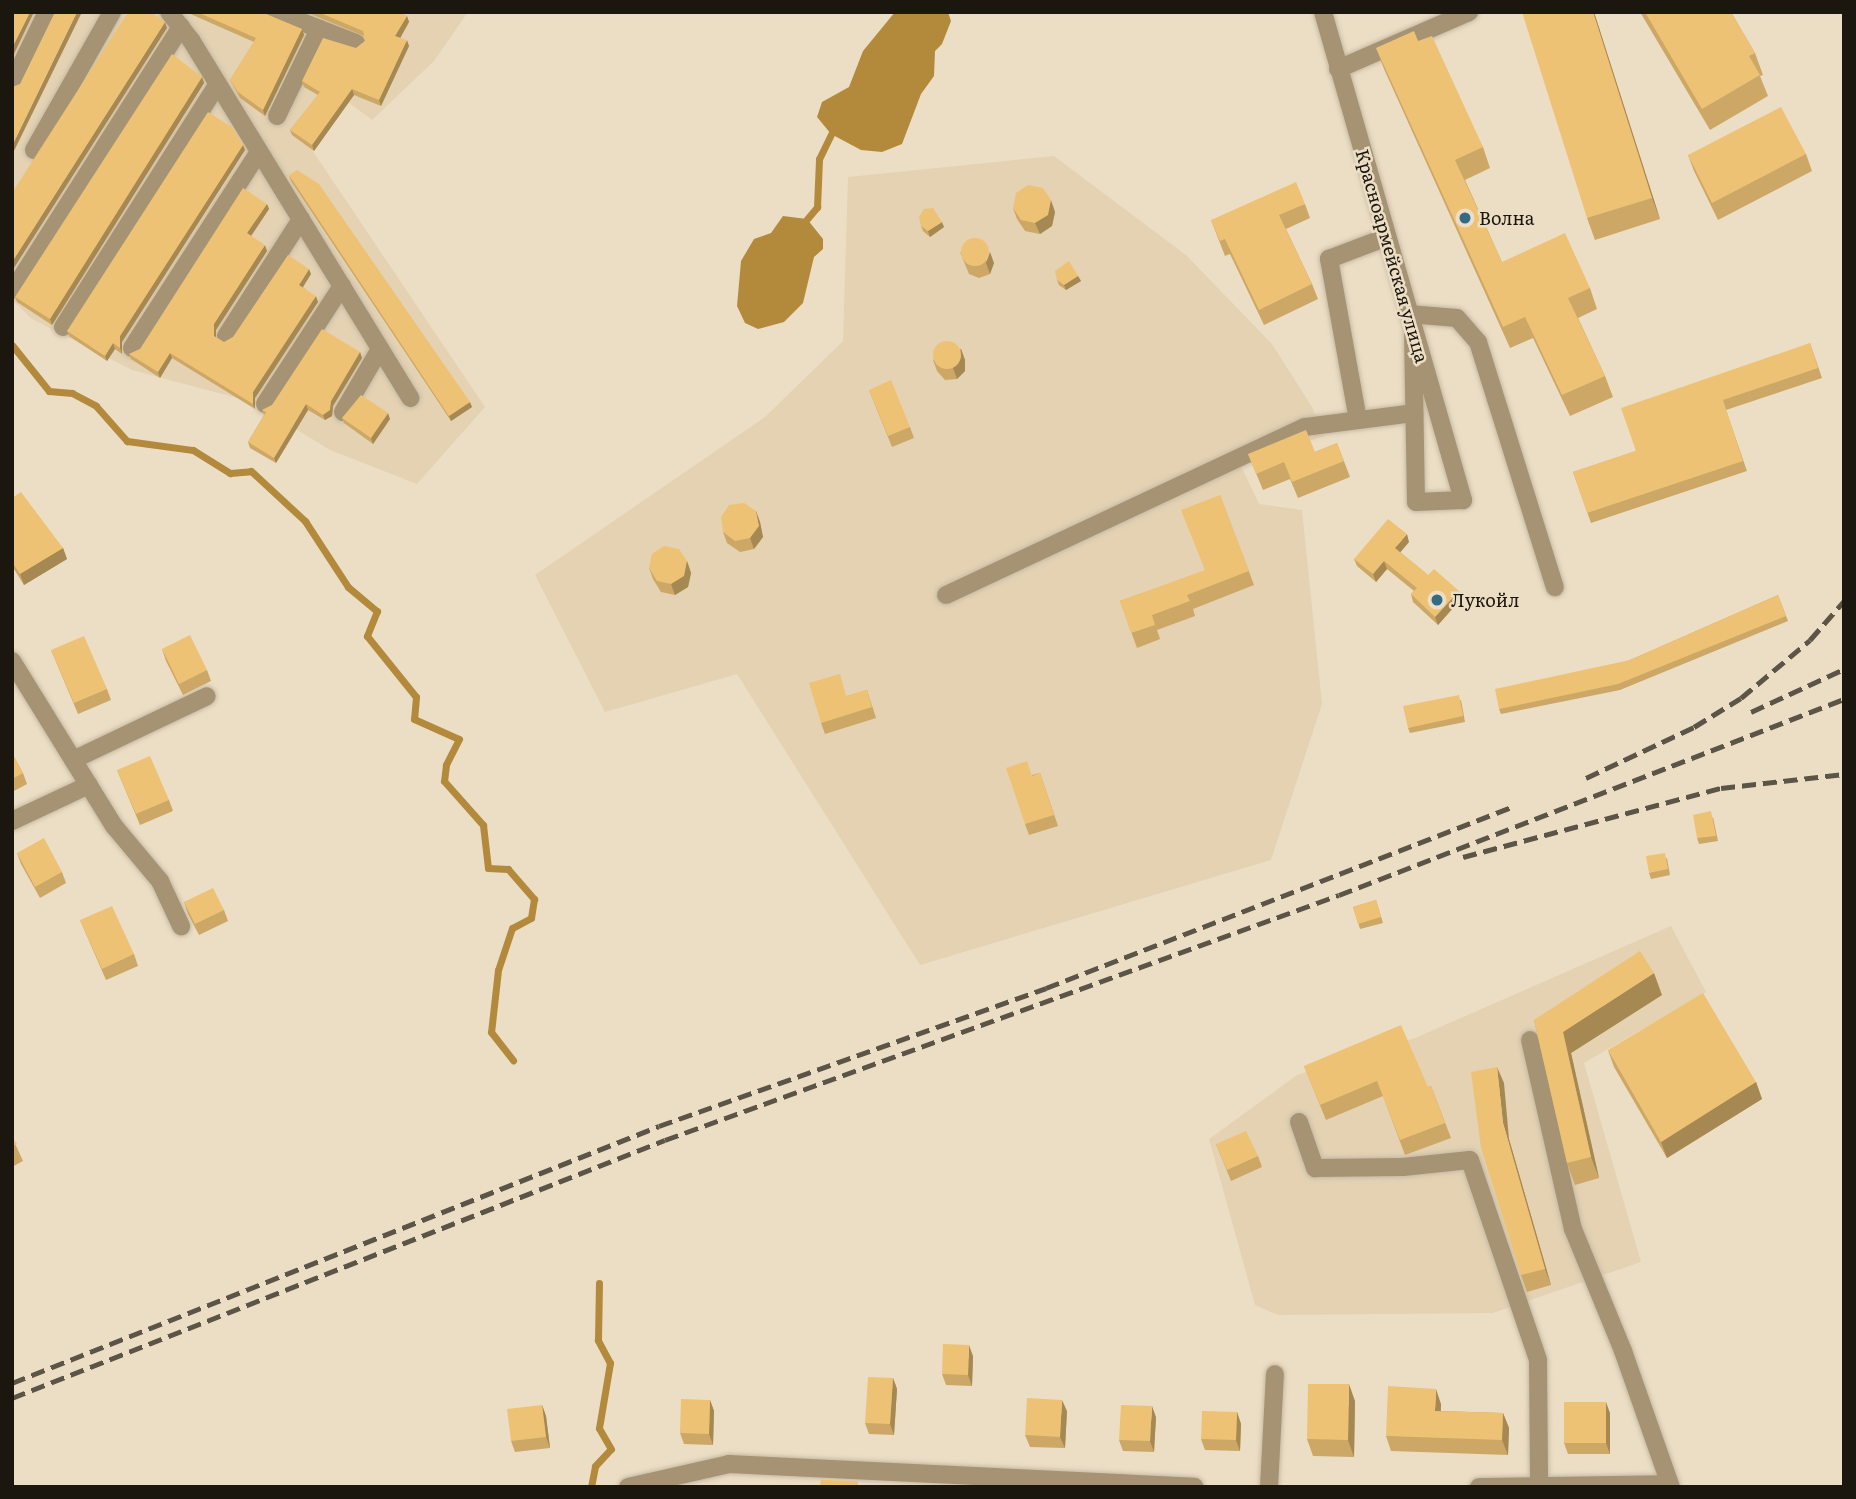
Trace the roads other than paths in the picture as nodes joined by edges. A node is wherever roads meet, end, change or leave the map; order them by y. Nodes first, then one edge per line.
1 (47, 12) edge
2 (112, 12) edge
3 (169, 12) edge
4 (276, 12) edge
5 (1323, 12) edge
6 (1469, 12) edge
7 (181, 27) junction
8 (319, 29) junction
9 (356, 43) dead end
10 (1338, 69) junction
11 (12, 83) edge
12 (217, 85) junction
13 (277, 116) dead end
14 (34, 150) dead end
15 (259, 152) junction
16 (301, 219) junction
17 (1387, 237) junction
18 (342, 286) junction
19 (14, 289) edge
20 (1411, 320) junction
21 (63, 327) dead end
22 (226, 336) dead end
23 (132, 348) dead end
24 (380, 349) junction
25 (410, 398) dead end
26 (265, 404) dead end
27 (343, 412) edge
28 (1414, 413) junction
29 (1358, 420) junction
30 (1555, 587) dead end
31 (946, 595) dead end
32 (12, 662) edge
33 (207, 696) dead end
34 (74, 760) junction
35 (89, 785) junction
36 (12, 821) edge
37 (181, 926) dead end
38 (1530, 1040) dead end
39 (1299, 1122) dead end
40 (1275, 1374) dead end
41 (1670, 1485) edge
42 (1539, 1486) edge
43 (628, 1487) edge
44 (1195, 1487) edge
45 (1269, 1487) edge
46 (1479, 1487) edge

1 - 11 street
2 - 14 street
3 - 7 street
4 - 8 street
5 - 10 street, Красноармейская улица
6 - 10 street
7 - 12 street
7 - 19 street
8 - 9 street
8 - 13 street
10 - 17 street, Красноармейская улица
12 - 15 street
12 - 21 street
15 - 16 street
15 - 23 street
16 - 18 street
16 - 22 street
17 - 20 street, Красноармейская улица
17 - 29 street
18 - 24 street
18 - 26 street
20 - 28 street
20 - 28 street, Красноармейская улица
20 - 30 street
24 - 25 street
24 - 27 street
28 - 29 street
29 - 31 street
32 - 34 street
33 - 34 street
34 - 35 street
35 - 36 street
35 - 37 street
38 - 41 street
39 - 42 street
40 - 45 street
41 - 42 street
42 - 46 street
43 - 44 street

